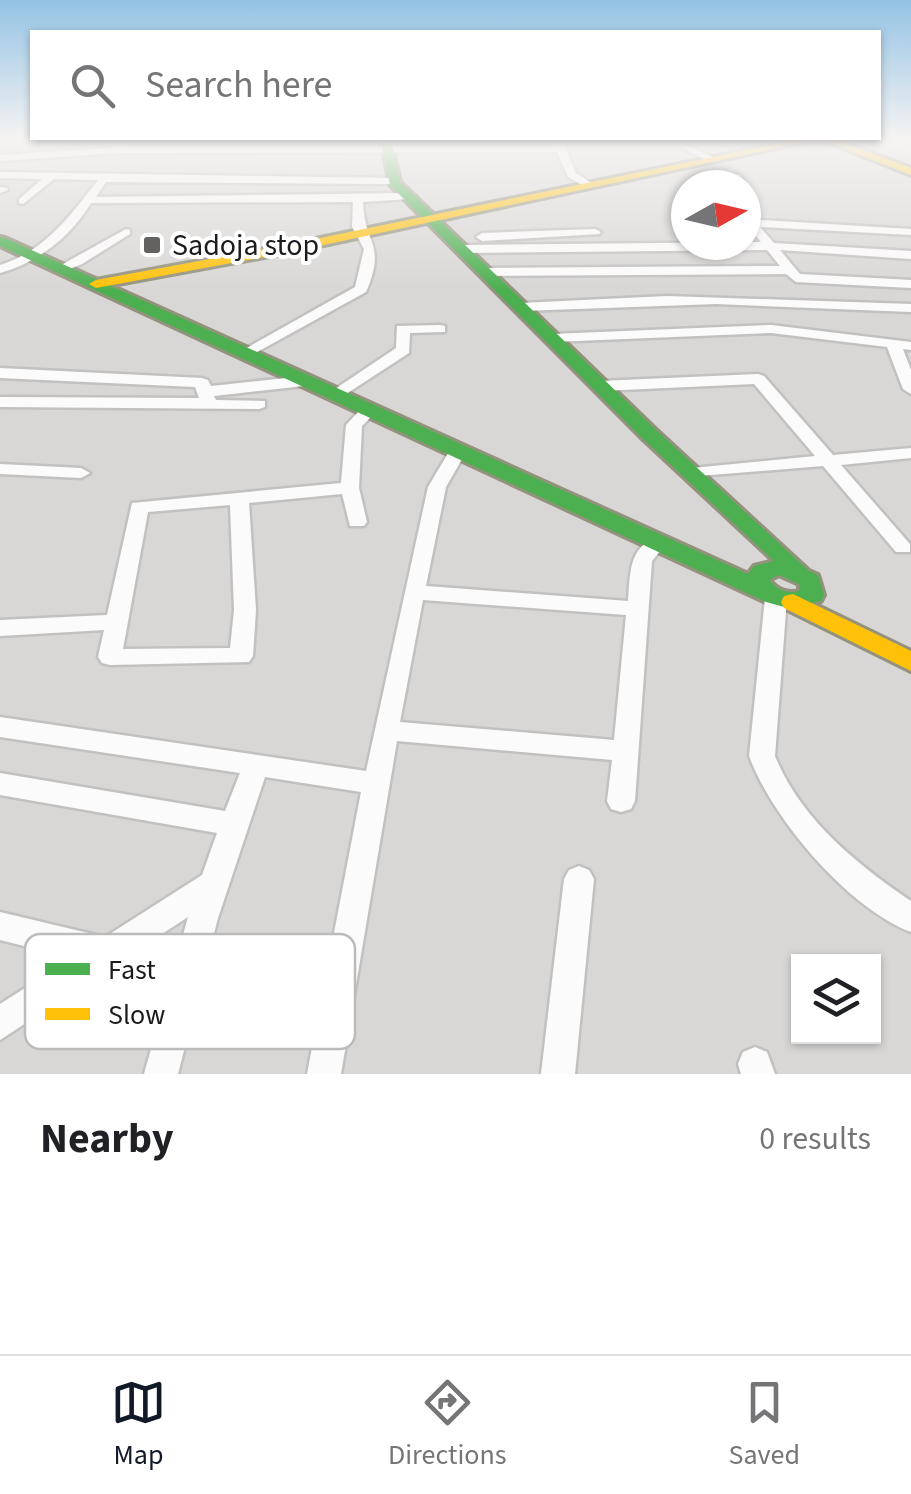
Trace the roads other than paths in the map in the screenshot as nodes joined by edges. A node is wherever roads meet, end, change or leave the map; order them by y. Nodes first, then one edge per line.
1 (34, 191) edge
2 (94, 191) edge
3 (367, 191) edge
4 (412, 191) edge
5 (564, 191) edge
6 (88, 200) junction
7 (358, 200) junction
8 (23, 201) dead end
9 (432, 217) junction
10 (761, 223) edge
11 (126, 232) dead end
12 (365, 232) junction
13 (595, 232) dead end
14 (911, 232) edge
15 (761, 236) edge
16 (0, 241) edge
17 (63, 245) dead end
18 (459, 245) junction
19 (81, 246) dead end
20 (99, 246) junction
21 (768, 246) junction
22 (38, 251) junction
23 (911, 255) edge
24 (0, 269) edge
25 (60, 269) junction
26 (786, 270) junction
27 (486, 272) junction
28 (96, 284) junction
29 (911, 284) edge
30 (521, 307) junction
31 (911, 308) edge
32 (440, 329) dead end
33 (552, 338) junction
34 (893, 344) junction
35 (911, 346) edge
36 (248, 354) junction
37 (0, 373) edge
38 (304, 380) junction
39 (600, 386) junction
40 (911, 389) edge
41 (334, 395) junction
42 (205, 397) junction
43 (0, 402) edge
44 (259, 404) dead end
45 (368, 412) junction
46 (905, 453) edge
47 (456, 454) junction
48 (831, 460) junction
49 (0, 469) edge
50 (911, 470) edge
51 (80, 473) dead end
52 (692, 474) junction
53 (350, 488) junction
54 (238, 500) junction
55 (357, 522) dead end
56 (656, 544) junction
57 (903, 548) dead end
58 (798, 571) junction
59 (414, 592) junction
60 (786, 595) junction
61 (638, 609) junction
62 (117, 622) junction
63 (0, 628) edge
64 (911, 648) edge
65 (911, 662) edge
66 (0, 727) edge
67 (386, 730) junction
68 (625, 752) junction
69 (256, 765) junction
70 (376, 783) junction
71 (0, 784) edge
72 (620, 800) dead end
73 (232, 824) junction
74 (579, 879) dead end
75 (213, 884) junction
76 (911, 918) edge
77 (0, 926) edge
78 (33, 934) edge
79 (135, 934) edge
80 (197, 934) edge
81 (349, 934) edge
82 (25, 1006) edge
83 (0, 1022) edge
84 (166, 1049) edge
85 (328, 1049) edge
86 (161, 1074) edge
87 (324, 1074) edge
88 (558, 1074) edge

1 - 8 street
2 - 6 street
3 - 7 street
4 - 9 main road
5 - 9 main road
6 - 7 street
6 - 22 street
7 - 12 street
9 - 12 main road
9 - 18 main road
10 - 14 street
11 - 20 street
12 - 28 main road
12 - 36 street
13 - 18 street
15 - 21 street
16 - 22 main road
17 - 22 street
18 - 21 street
18 - 27 main road
19 - 20 street
20 - 25 street
21 - 23 street
21 - 26 street
22 - 24 street
22 - 25 main road
25 - 28 main road
26 - 27 street
26 - 29 street
27 - 30 main road
28 - 36 main road
30 - 31 street
30 - 33 main road
32 - 41 street
33 - 34 street
33 - 39 main road
34 - 35 street
34 - 40 street
36 - 38 main road
37 - 42 street
38 - 41 main road
38 - 42 street
39 - 48 street
39 - 52 main road
41 - 45 main road
42 - 43 street
42 - 44 street
45 - 47 main road
45 - 53 street
46 - 48 street
46 - 50 street
47 - 56 main road
47 - 59 street
48 - 52 street
48 - 57 street
49 - 51 street
52 - 58 main road
53 - 54 street
53 - 55 street
54 - 62 street
54 - 62 street
56 - 60 main road
56 - 61 street
58 - 60 main road
58 - 60 main road
59 - 61 street
59 - 67 street
60 - 64 main road
60 - 65 main road
60 - 76 street
61 - 68 street
62 - 63 street
66 - 69 street
67 - 68 street
67 - 70 street
68 - 72 street
69 - 70 street
69 - 73 street
70 - 81 street
71 - 73 street
73 - 75 street
74 - 88 street
75 - 79 street
75 - 80 street
77 - 78 street
82 - 83 street
84 - 86 street
85 - 87 street

